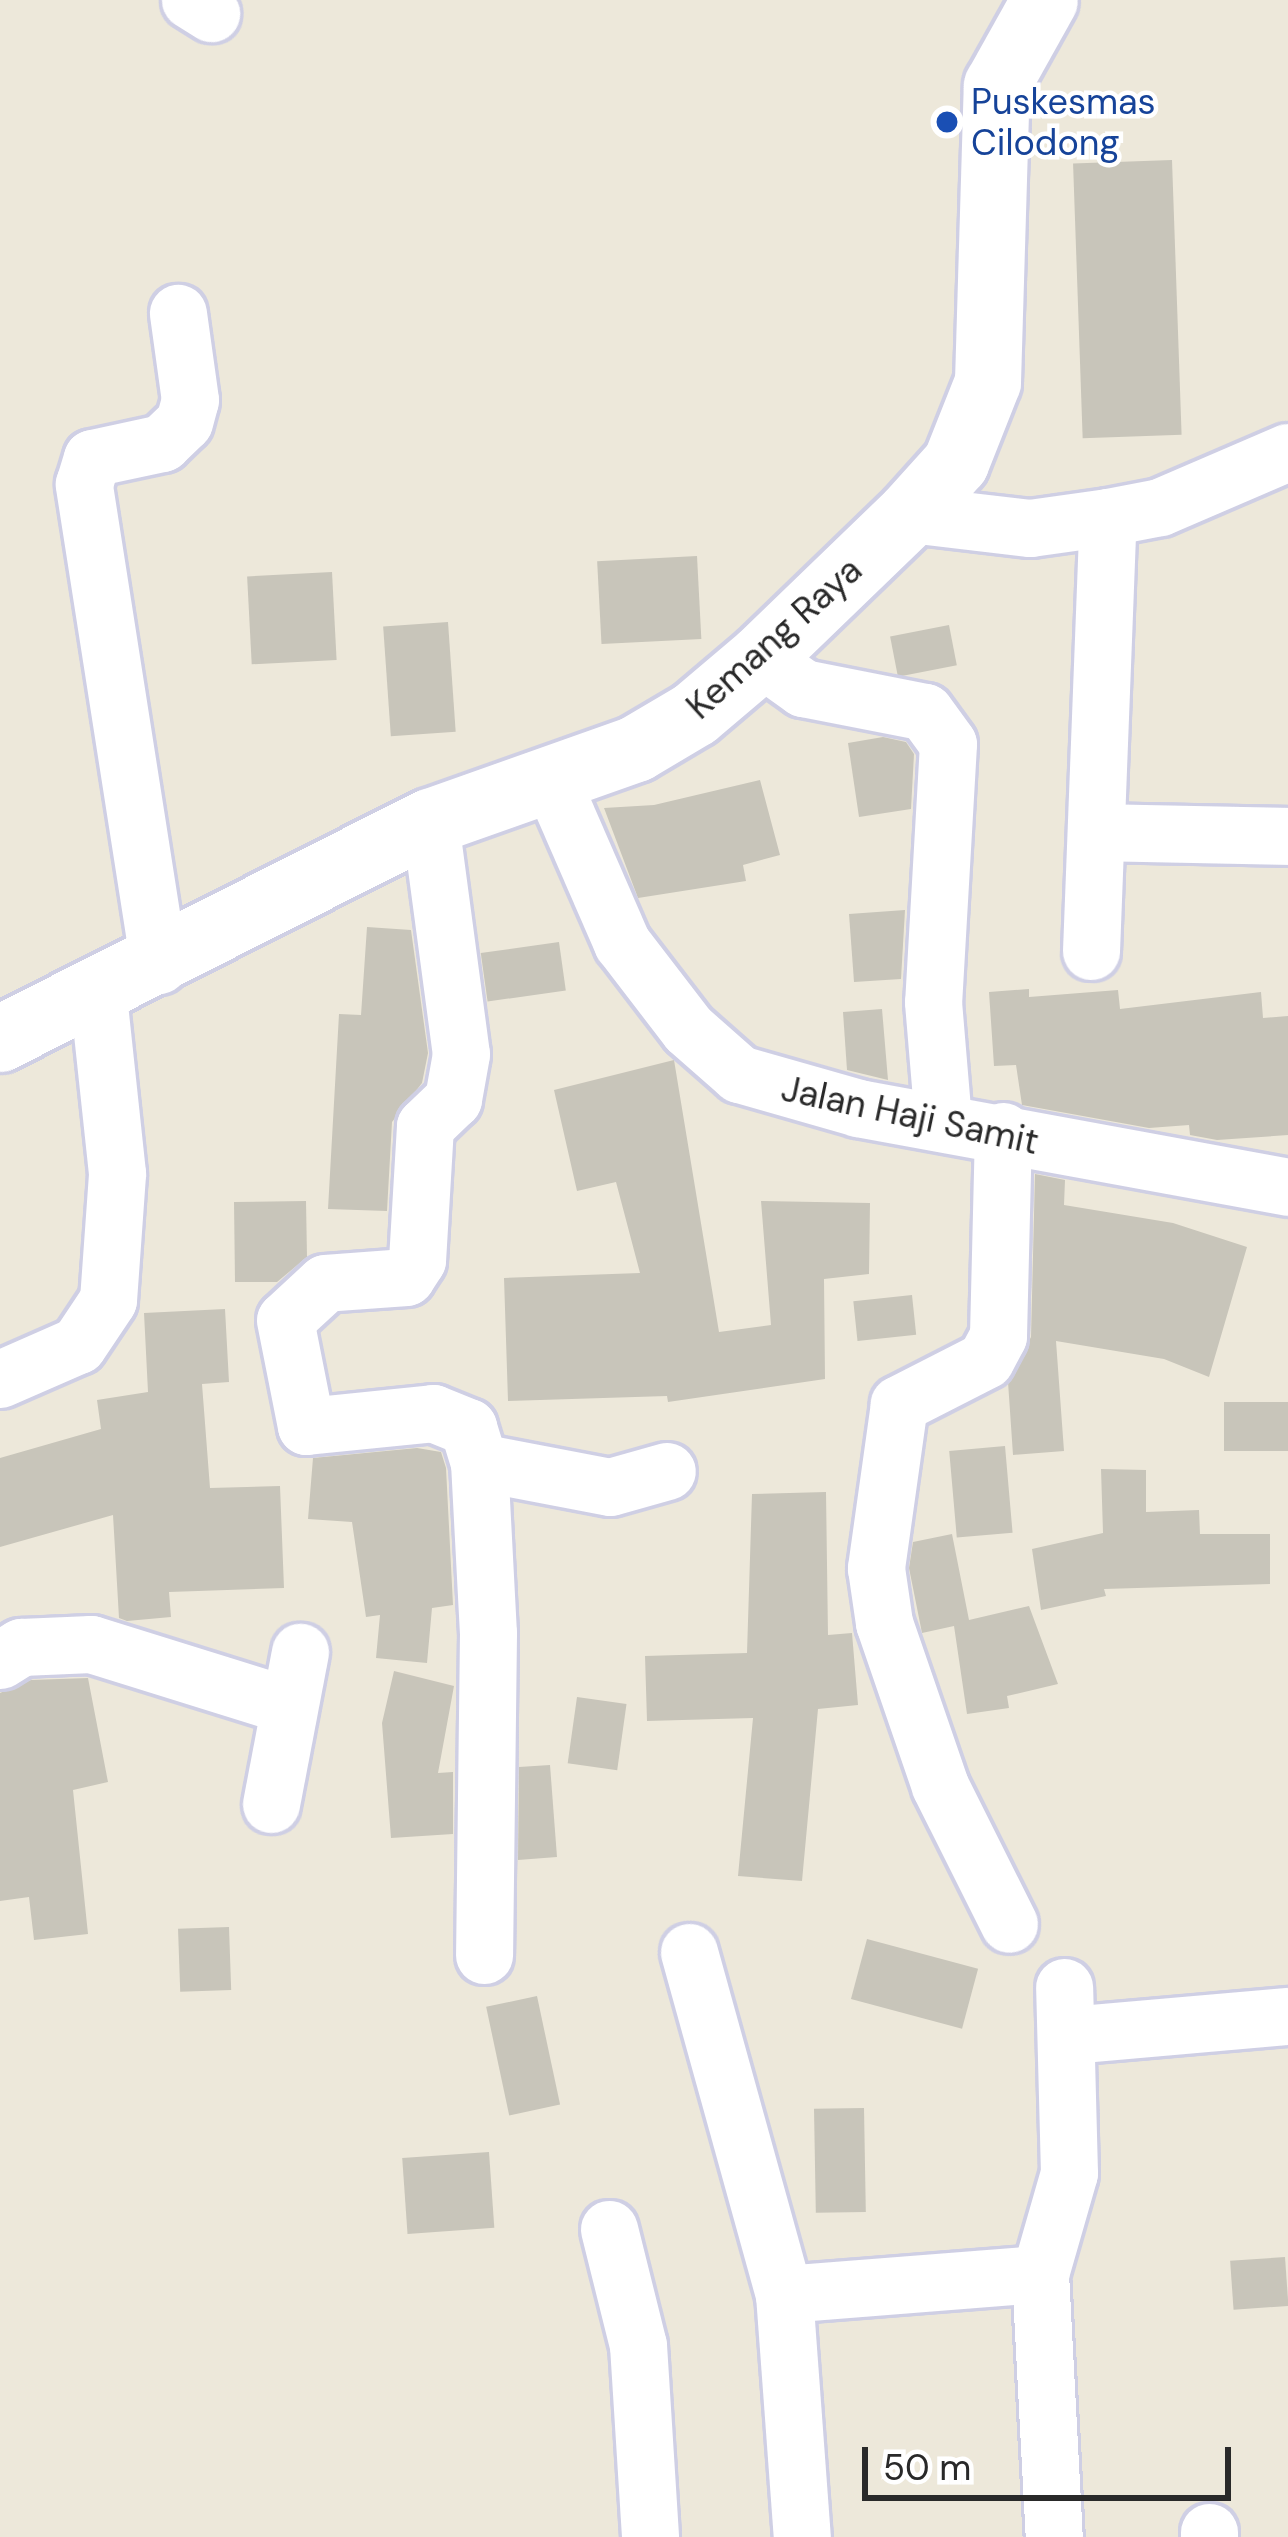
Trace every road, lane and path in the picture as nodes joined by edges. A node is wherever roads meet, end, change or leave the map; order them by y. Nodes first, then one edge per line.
1 (1045, 0) edge
2 (178, 313) dead end
3 (1288, 452) edge
4 (910, 514) junction
5 (1108, 517) junction
6 (761, 658) junction
7 (552, 782) junction
8 (430, 822) junction
9 (1098, 832) junction
10 (1288, 836) edge
11 (1091, 951) dead end
12 (159, 965) junction
13 (98, 994) junction
14 (0, 1039) edge
15 (943, 1121) junction
16 (1003, 1131) junction
17 (1288, 1187) edge
18 (0, 1379) edge
19 (479, 1462) junction
20 (668, 1471) dead end
21 (0, 1660) edge
22 (271, 1804) dead end
23 (1009, 1924) dead end
24 (689, 1952) dead end
25 (484, 1955) dead end
26 (1288, 2016) edge
27 (609, 2229) dead end
28 (1040, 2274) junction
29 (784, 2294) junction
30 (650, 2537) edge
31 (802, 2537) edge
32 (1054, 2537) edge

1 - 4 street, Kemang Raya
2 - 12 street
3 - 5 street
4 - 5 street
4 - 6 street, Kemang Raya
5 - 9 street
6 - 7 street, Kemang Raya
6 - 15 street
7 - 8 street, Kemang Raya
7 - 15 street, Jalan Haji Samit
8 - 12 street, Kemang Raya
8 - 19 street
9 - 10 street
9 - 11 street
12 - 13 street, Kemang Raya
13 - 14 street, Kemang Raya
13 - 18 street
15 - 16 street, Jalan Haji Samit
16 - 17 street, Jalan Haji Samit
16 - 23 street
19 - 20 street
19 - 25 street
21 - 22 street
24 - 29 street
26 - 28 street
27 - 30 street
28 - 29 street
28 - 32 street
29 - 31 street

